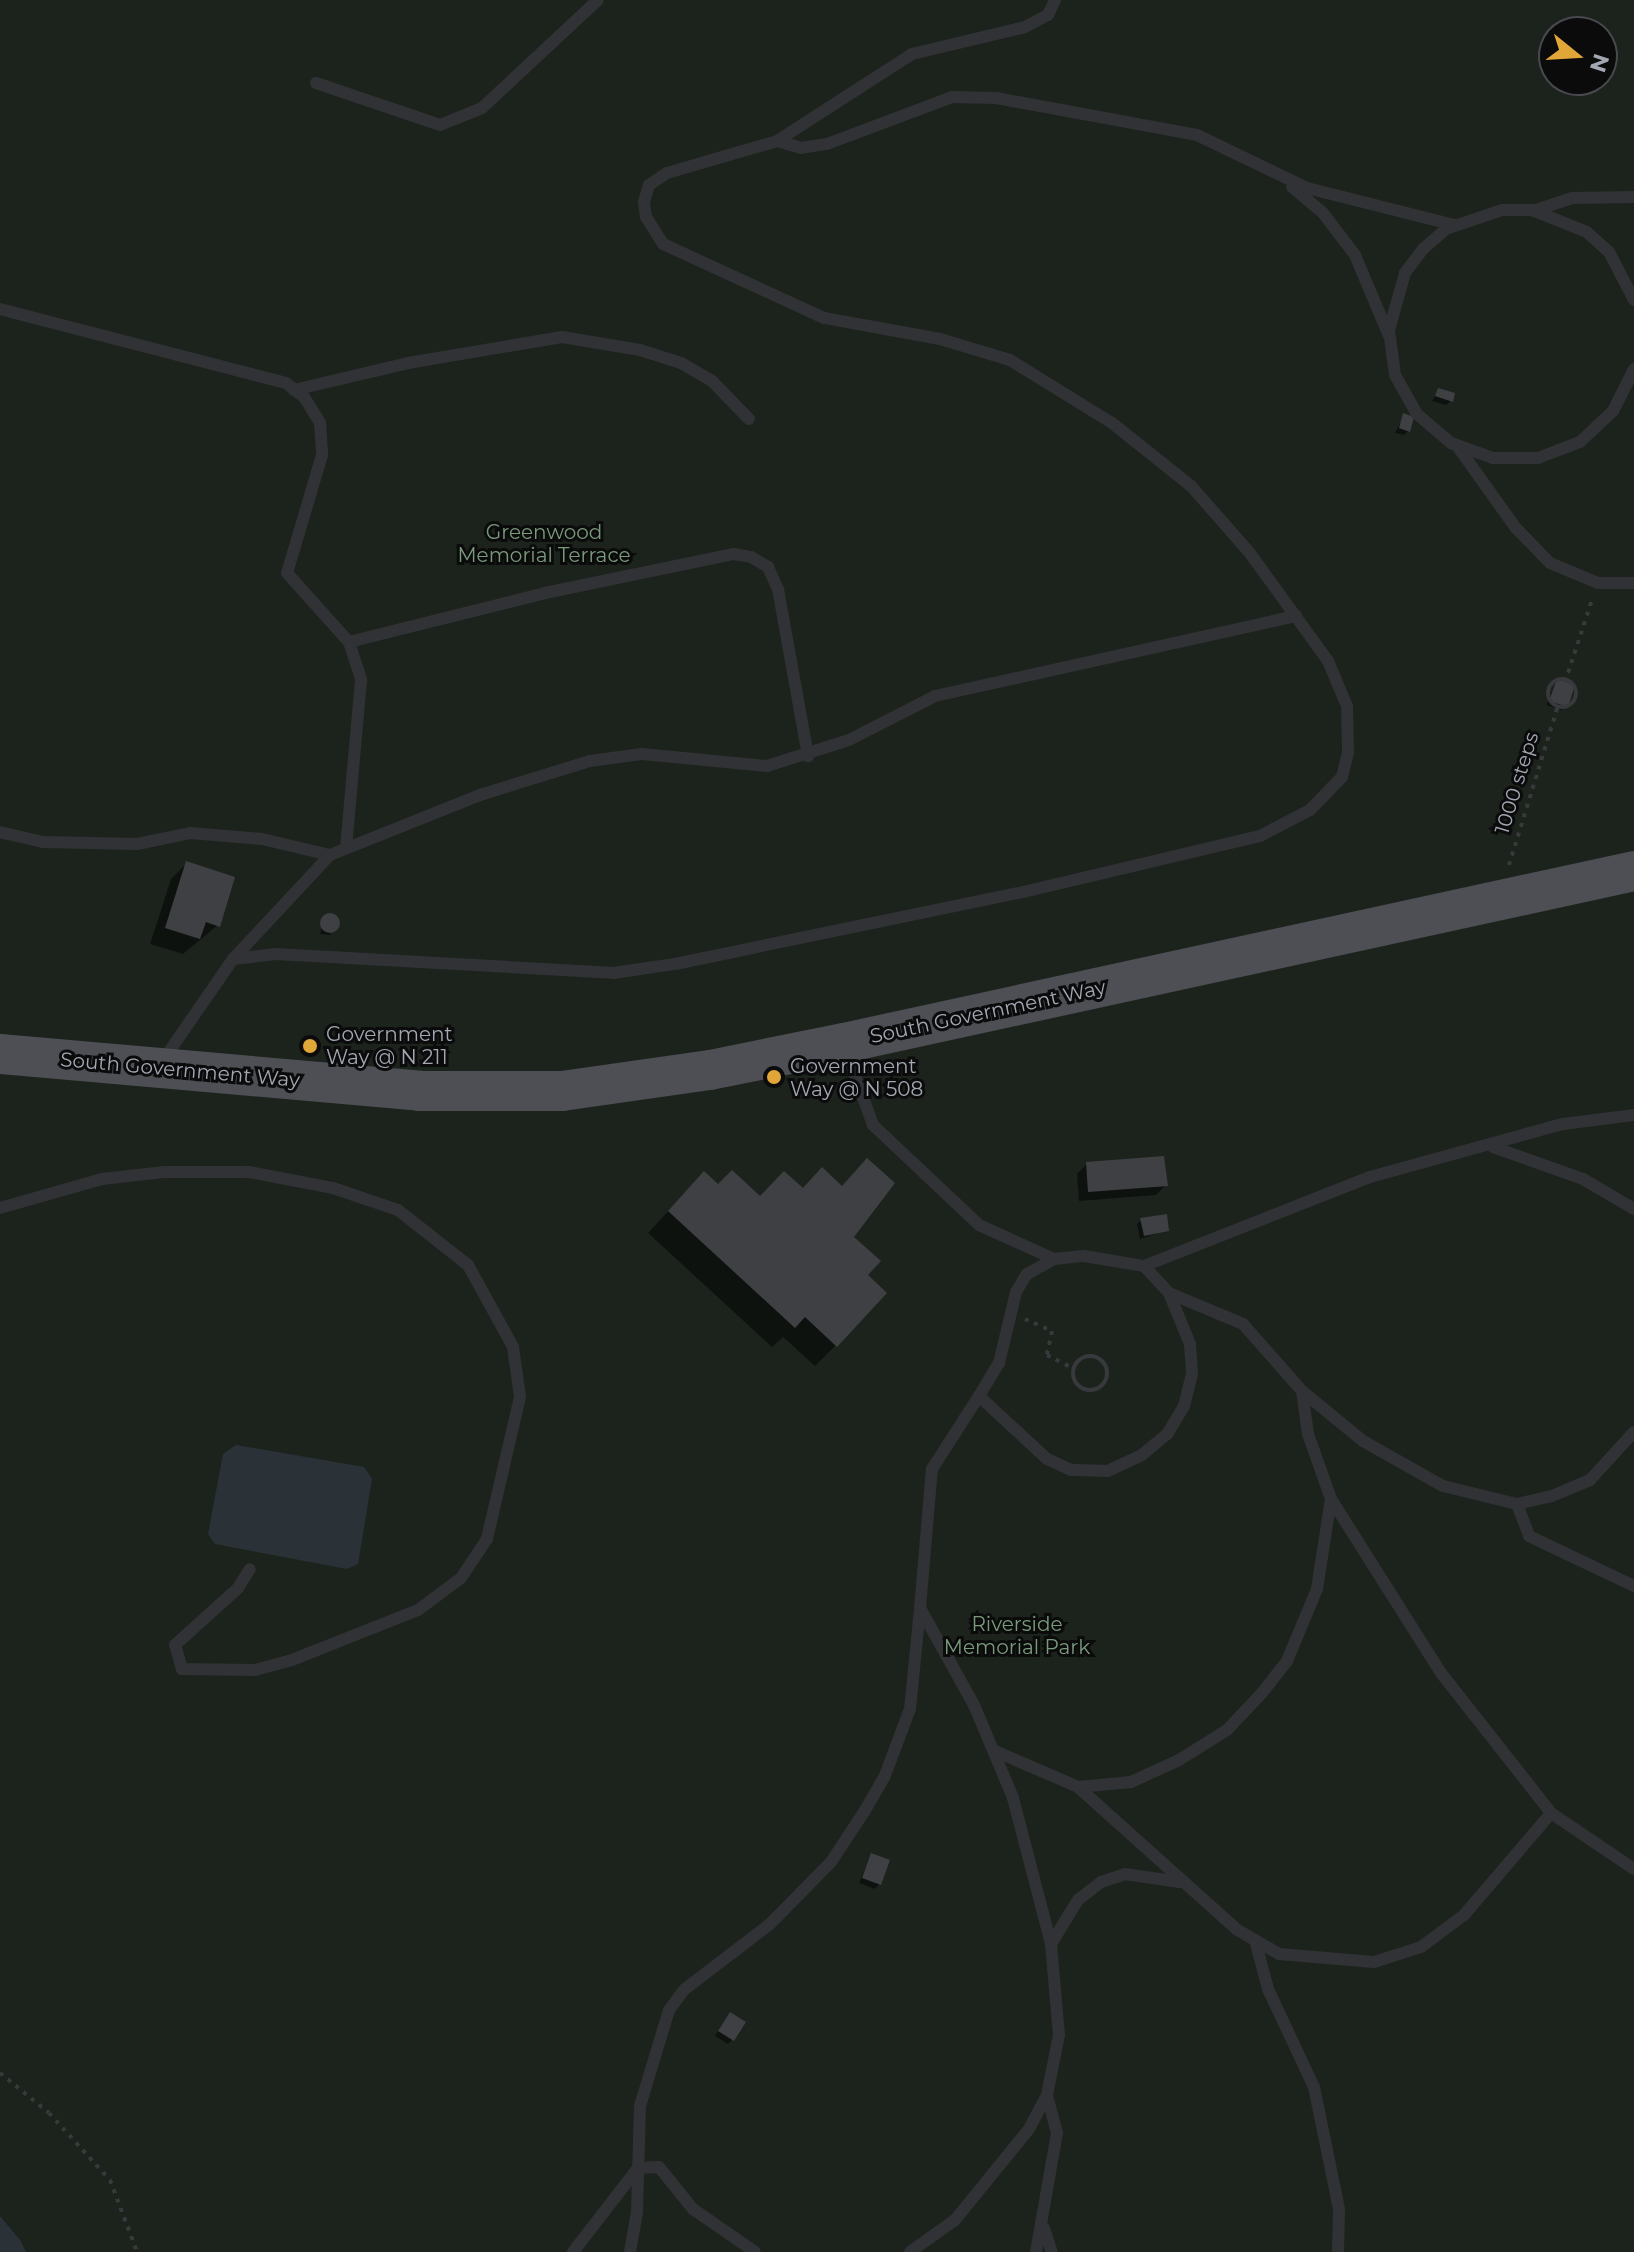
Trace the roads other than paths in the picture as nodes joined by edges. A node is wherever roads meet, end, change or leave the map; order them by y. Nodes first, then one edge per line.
1 (598, 0) edge
2 (1055, 0) edge
3 (316, 83) dead end
4 (777, 141) junction
5 (1280, 177) junction
6 (1634, 197) edge
7 (1533, 211) junction
8 (1454, 225) junction
9 (1634, 300) edge
10 (0, 309) edge
11 (1389, 336) junction
12 (1634, 372) edge
13 (294, 390) junction
14 (749, 419) dead end
15 (1458, 447) junction
16 (1634, 583) edge
17 (1296, 616) junction
18 (349, 642) junction
19 (808, 756) junction
20 (0, 832) edge
21 (346, 848) junction
22 (330, 855) junction
23 (1634, 871) edge
24 (233, 959) junction
25 (844, 1043) junction
26 (0, 1054) edge
27 (158, 1068) junction
28 (1634, 1115) edge
29 (1493, 1147) junction
30 (0, 1208) edge
31 (1634, 1209) edge
32 (1054, 1259) junction
33 (1144, 1266) junction
34 (1169, 1293) junction
35 (1302, 1391) junction
36 (979, 1396) junction
37 (1634, 1432) edge
38 (1331, 1499) junction
39 (1517, 1504) junction
40 (250, 1569) dead end
41 (1634, 1586) edge
42 (920, 1608) junction
43 (995, 1751) junction
44 (1078, 1787) junction
45 (1551, 1813) junction
46 (1632, 1862) edge
47 (1182, 1882) junction
48 (1255, 1940) junction
49 (1051, 1944) junction
50 (1047, 2095) junction
51 (638, 2168) junction
52 (1044, 2228) junction
53 (573, 2252) edge
54 (630, 2252) edge
55 (755, 2252) edge
56 (910, 2252) edge
57 (1036, 2252) edge
58 (1052, 2252) edge
59 (1338, 2252) edge

1 - 3 lane
2 - 4 lane
4 - 5 lane
4 - 17 lane
5 - 8 lane
5 - 11 lane
6 - 7 lane
7 - 8 lane
7 - 9 lane
8 - 11 lane
10 - 13 lane
11 - 15 lane
12 - 15 lane
13 - 14 lane
13 - 18 lane
15 - 16 lane
17 - 19 lane
17 - 24 lane
18 - 19 lane
18 - 21 lane
19 - 21 lane
20 - 22 lane
21 - 22 lane
22 - 24 lane
23 - 25 main road, South Government Way
24 - 27 lane
25 - 27 main road, South Government Way
25 - 32 lane
26 - 27 main road, South Government Way
28 - 29 lane
29 - 31 lane
29 - 33 lane
30 - 40 lane
32 - 33 lane
32 - 36 lane
33 - 34 lane
34 - 35 lane
34 - 36 lane
35 - 38 lane
35 - 39 lane
36 - 42 lane
37 - 39 lane
38 - 44 lane
38 - 45 lane
39 - 41 lane
42 - 43 lane
42 - 51 lane
43 - 44 lane
43 - 49 lane
44 - 47 lane
45 - 46 lane
45 - 48 lane
47 - 48 lane
47 - 49 lane
48 - 59 lane
49 - 50 lane
50 - 52 lane
50 - 56 lane
51 - 53 lane
51 - 54 lane
51 - 55 lane
52 - 57 lane
52 - 58 lane

